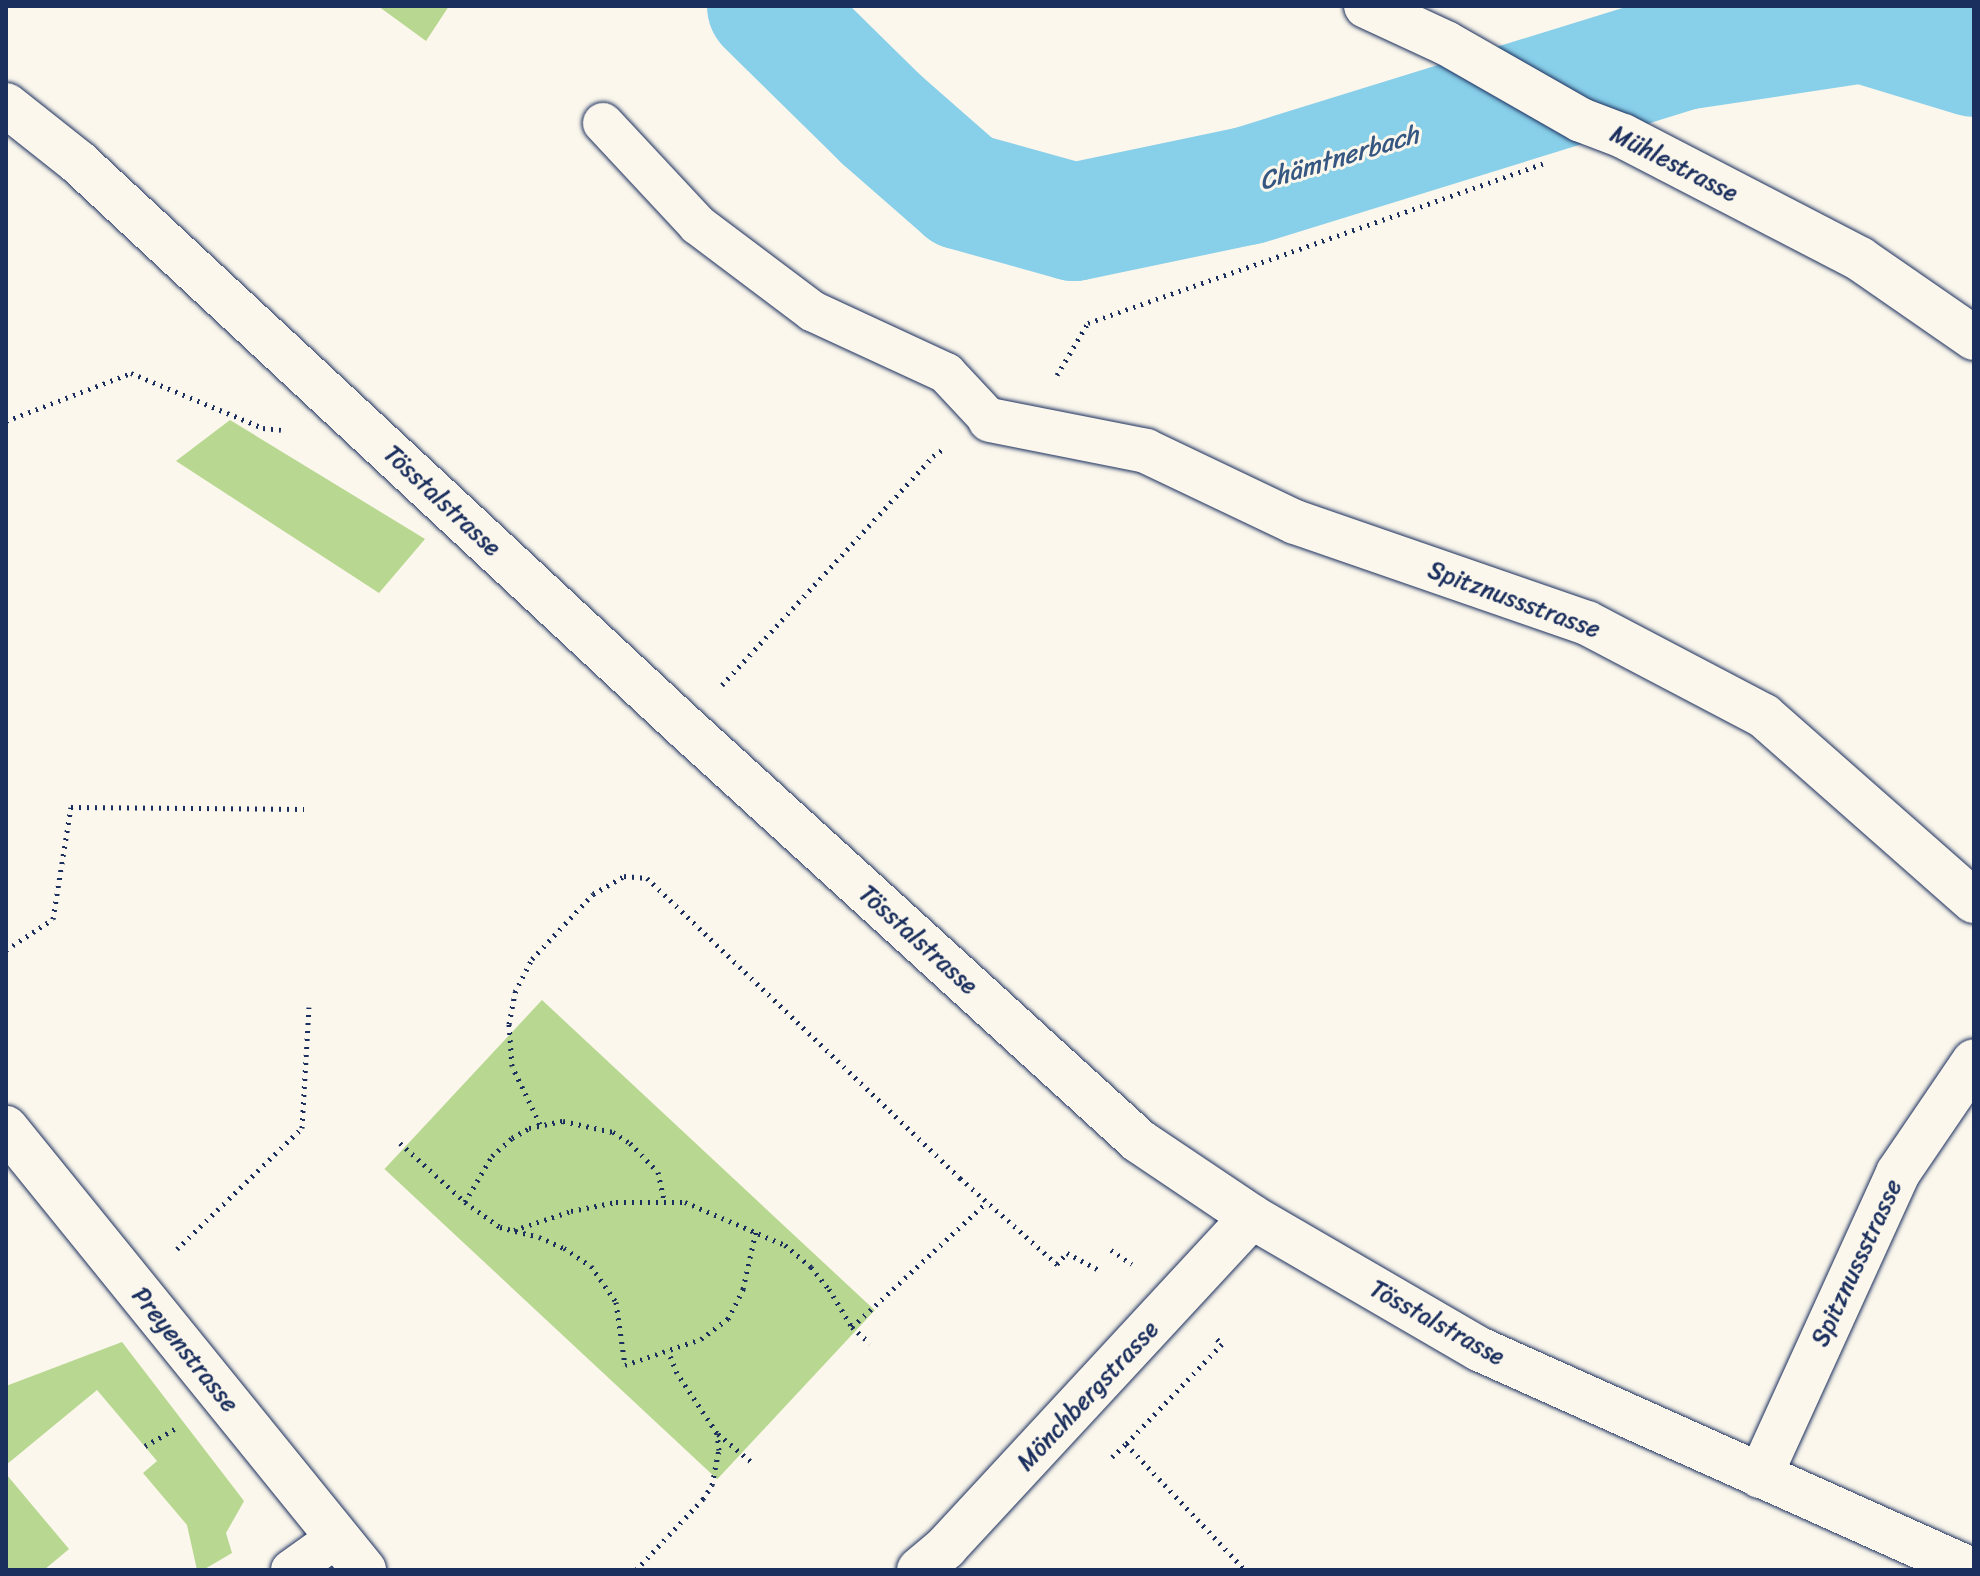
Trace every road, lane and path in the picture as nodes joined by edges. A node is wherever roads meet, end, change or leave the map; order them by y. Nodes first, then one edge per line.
1 (1366, 6) edge
2 (6, 105) edge
3 (603, 123) dead end
4 (1623, 136) junction
5 (1974, 338) edge
6 (6, 421) edge
7 (1008, 423) junction
8 (294, 432) dead end
9 (685, 727) junction
10 (304, 809) dead end
11 (1974, 901) edge
12 (6, 950) edge
13 (309, 1007) dead end
14 (1974, 1061) edge
15 (540, 1124) junction
16 (6, 1128) edge
17 (400, 1143) dead end
18 (664, 1201) junction
19 (465, 1202) junction
20 (987, 1202) junction
21 (1252, 1217) junction
22 (512, 1230) junction
23 (756, 1231) junction
24 (1099, 1270) dead end
25 (135, 1288) junction
26 (1179, 1298) junction
27 (852, 1327) junction
28 (870, 1343) dead end
29 (668, 1351) junction
30 (177, 1428) dead end
31 (717, 1433) junction
32 (145, 1446) dead end
33 (754, 1464) dead end
34 (1760, 1476) junction
35 (350, 1554) edge
36 (291, 1570) edge
37 (636, 1570) edge
38 (919, 1570) edge
39 (1245, 1570) edge
40 (1972, 1570) edge

1 - 4 street, Mühlestrasse
2 - 9 street, Tösstalstrasse
3 - 7 lane
4 - 5 street, Mühlestrasse
4 - 7 path
6 - 8 path
7 - 9 path
7 - 11 street, Spitznussstrasse
9 - 21 street, Tösstalstrasse
10 - 12 path
13 - 25 path
14 - 34 street, Spitznussstrasse
15 - 18 path
15 - 19 path
15 - 20 path
16 - 25 street, Preyenstrasse
17 - 19 path
18 - 22 path
18 - 23 path
19 - 22 path
20 - 24 path
20 - 27 path
21 - 26 street, Mönchbergstrasse
21 - 34 street, Tösstalstrasse
22 - 29 path
23 - 27 path
23 - 29 path
25 - 35 street, Preyenstrasse
26 - 38 street, Mönchbergstrasse
26 - 39 path
27 - 28 path
29 - 31 path
30 - 32 path
31 - 33 path
31 - 37 path
34 - 40 street, Tösstalstrasse
35 - 36 lane

